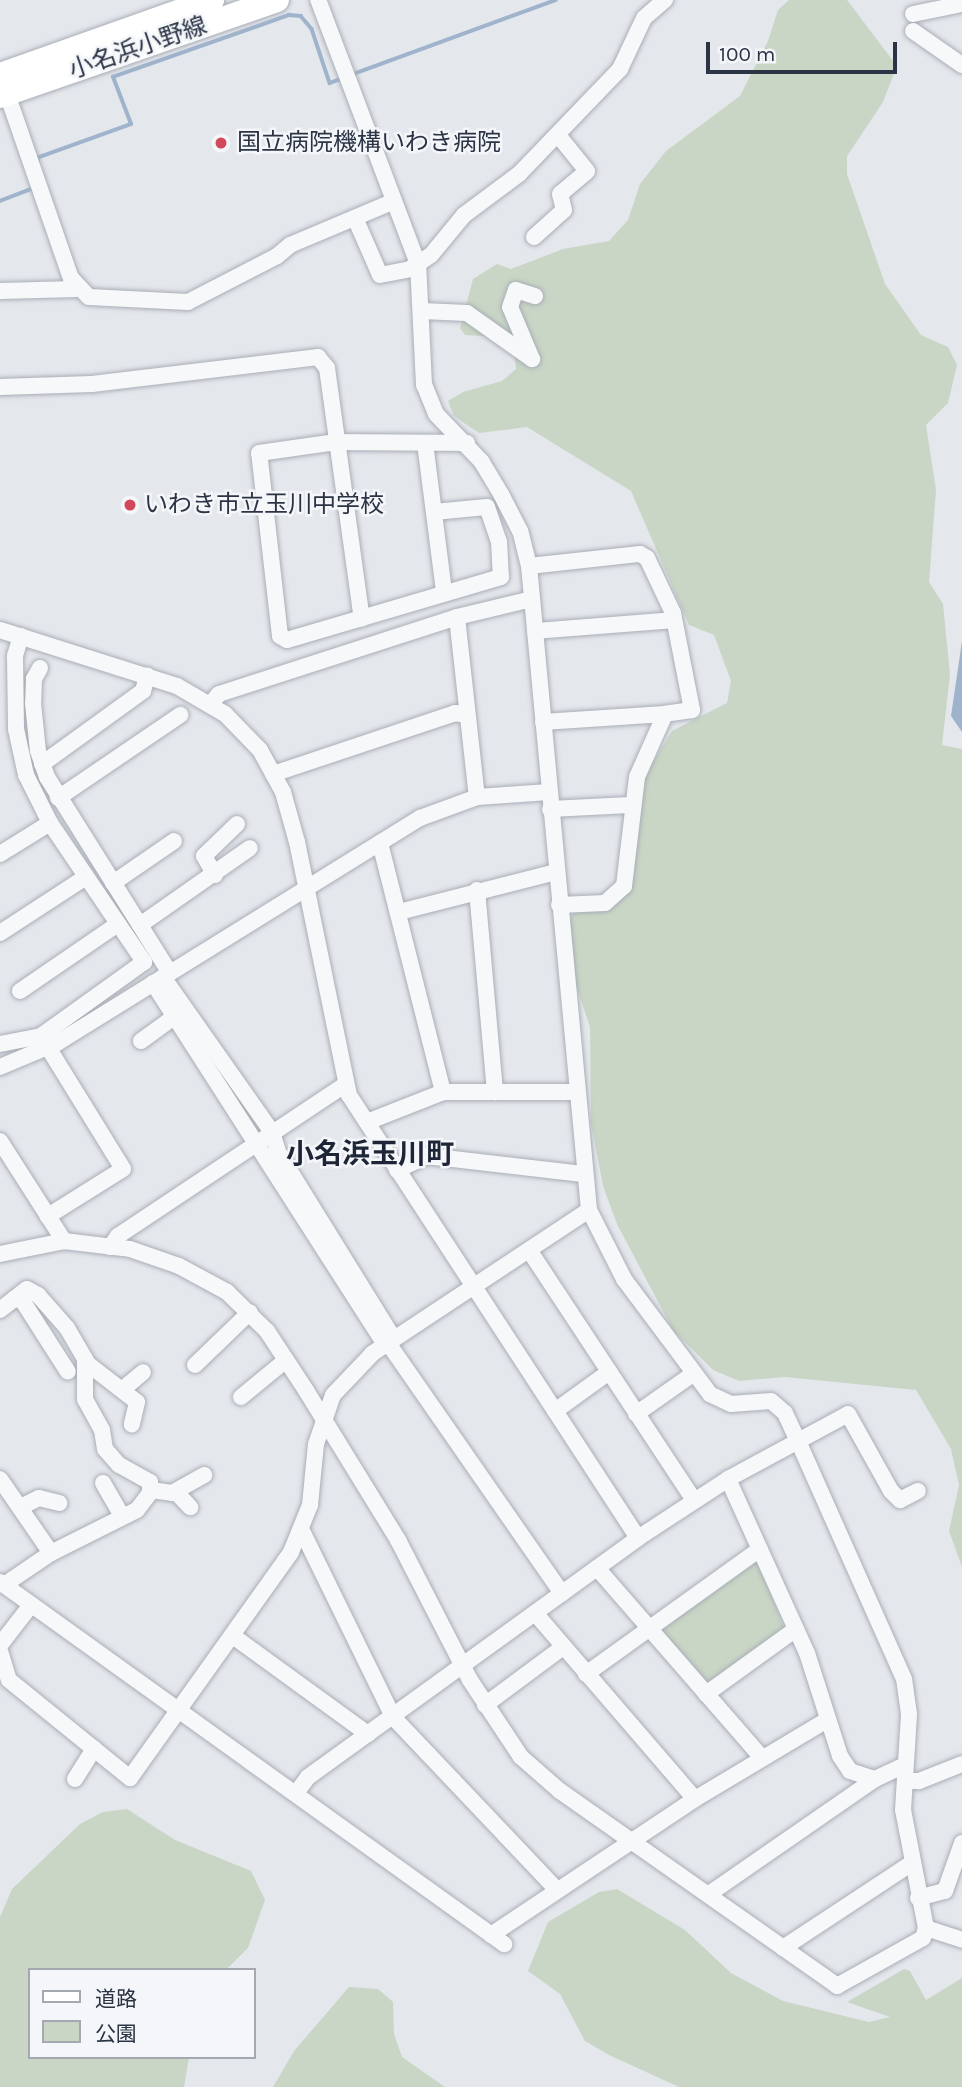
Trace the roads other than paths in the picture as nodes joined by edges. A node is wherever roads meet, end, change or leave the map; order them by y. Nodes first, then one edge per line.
1 (277, 0) edge
2 (318, 0) edge
3 (665, 0) edge
4 (204, 1) edge
5 (962, 4) edge
6 (913, 14) dead end
7 (913, 31) dead end
8 (962, 65) edge
9 (2, 85) edge
10 (558, 135) junction
11 (394, 201) junction
12 (355, 218) junction
13 (534, 237) dead end
14 (418, 264) junction
15 (76, 289) junction
16 (0, 291) edge
17 (535, 296) dead end
18 (422, 311) junction
19 (0, 387) edge
20 (337, 442) junction
21 (425, 443) junction
22 (467, 443) junction
23 (433, 512) junction
24 (529, 566) junction
25 (444, 591) junction
26 (532, 599) junction
27 (457, 617) junction
28 (362, 619) junction
29 (674, 620) junction
30 (0, 630) edge
31 (535, 631) junction
32 (21, 636) junction
33 (40, 668) dead end
34 (147, 676) junction
35 (209, 705) junction
36 (665, 714) junction
37 (180, 715) dead end
38 (466, 715) junction
39 (543, 722) junction
40 (42, 764) junction
41 (273, 774) junction
42 (549, 792) junction
43 (477, 797) junction
44 (58, 798) junction
45 (631, 805) junction
46 (550, 809) junction
47 (50, 823) junction
48 (237, 824) dead end
49 (174, 841) dead end
50 (380, 843) junction
51 (250, 848) dead end
52 (0, 854) edge
53 (556, 873) junction
54 (215, 874) junction
55 (86, 877) junction
56 (113, 883) junction
57 (305, 889) junction
58 (477, 890) junction
59 (559, 905) junction
60 (399, 912) junction
61 (118, 924) junction
62 (140, 925) junction
63 (0, 933) edge
64 (162, 978) junction
65 (20, 991) dead end
66 (174, 1017) junction
67 (141, 1041) dead end
68 (44, 1042) junction
69 (0, 1044) edge
70 (0, 1066) edge
71 (346, 1084) junction
72 (443, 1092) junction
73 (495, 1092) junction
74 (576, 1093) junction
75 (367, 1122) junction
76 (272, 1132) junction
77 (0, 1141) edge
78 (255, 1143) junction
79 (397, 1170) junction
80 (583, 1174) junction
81 (589, 1210) junction
82 (48, 1216) junction
83 (64, 1241) junction
84 (110, 1247) junction
85 (529, 1250) junction
86 (0, 1254) edge
87 (473, 1287) junction
88 (14, 1299) junction
89 (0, 1310) edge
90 (250, 1312) junction
91 (389, 1342) junction
92 (85, 1359) junction
93 (286, 1360) junction
94 (195, 1365) dead end
95 (68, 1372) dead end
96 (144, 1372) dead end
97 (609, 1372) junction
98 (693, 1374) junction
99 (124, 1389) junction
100 (241, 1397) dead end
101 (555, 1411) junction
102 (636, 1414) junction
103 (322, 1418) junction
104 (132, 1424) dead end
105 (797, 1439) junction
106 (204, 1475) dead end
107 (0, 1479) edge
108 (727, 1479) junction
109 (103, 1483) dead end
110 (150, 1490) junction
111 (176, 1492) junction
112 (918, 1492) dead end
113 (694, 1500) junction
114 (59, 1503) dead end
115 (21, 1507) junction
116 (190, 1507) dead end
117 (122, 1516) junction
118 (302, 1531) junction
119 (638, 1538) junction
120 (760, 1549) junction
121 (51, 1553) junction
122 (597, 1568) junction
123 (2, 1584) edge
124 (562, 1593) junction
125 (31, 1605) junction
126 (535, 1613) junction
127 (650, 1629) junction
128 (796, 1629) junction
129 (233, 1636) junction
130 (0, 1645) edge
131 (563, 1647) junction
132 (0, 1651) edge
133 (464, 1664) junction
134 (586, 1674) junction
135 (706, 1694) junction
136 (485, 1705) junction
137 (181, 1710) junction
138 (393, 1717) junction
139 (827, 1720) junction
140 (368, 1734) junction
141 (94, 1749) junction
142 (762, 1759) junction
143 (962, 1764) edge
144 (905, 1773) junction
145 (75, 1779) dead end
146 (875, 1779) junction
147 (296, 1793) junction
148 (695, 1799) junction
149 (632, 1841) junction
150 (962, 1843) edge
151 (912, 1863) junction
152 (557, 1890) junction
153 (709, 1894) junction
154 (918, 1898) junction
155 (926, 1928) junction
156 (962, 1940) edge
157 (783, 1948) junction

1 - 9 main road, 小名浜小野線
2 - 11 street
3 - 10 street
4 - 9 main road, 小名浜小野線
5 - 6 street
7 - 8 street
9 - 15 street
10 - 13 street
10 - 14 street
11 - 12 street
11 - 14 street
12 - 14 street
12 - 15 street
14 - 18 street
15 - 16 street
17 - 18 street
18 - 22 street
19 - 20 street
20 - 21 street
20 - 28 street
20 - 28 street
21 - 22 street
21 - 23 street
22 - 24 street
23 - 25 street
23 - 25 street
24 - 26 street
24 - 29 street
25 - 28 street
26 - 27 street
26 - 31 street
27 - 35 street
27 - 38 street
29 - 31 street
29 - 36 street
30 - 32 street
31 - 39 street
32 - 34 street
32 - 47 street
33 - 40 street
34 - 35 street
34 - 40 street
35 - 41 street
36 - 39 street
36 - 45 street
37 - 44 street
38 - 41 street
38 - 43 street
39 - 42 street
40 - 44 street
41 - 57 street
42 - 43 street
42 - 46 street
43 - 50 street
44 - 56 street
45 - 46 street
45 - 59 street
46 - 53 street
47 - 52 street
47 - 55 street
48 - 54 street
49 - 56 street
50 - 57 street
50 - 60 street
51 - 54 street
53 - 58 street
53 - 59 street
54 - 62 street
55 - 61 street
55 - 63 street
56 - 62 street
57 - 64 street
57 - 71 street
58 - 60 street
58 - 73 street
59 - 74 street
60 - 72 street
61 - 65 street
61 - 68 street
62 - 64 street
64 - 66 street
64 - 68 street
64 - 76 street
66 - 67 street
66 - 78 street
68 - 69 street
68 - 70 street
68 - 82 street
71 - 75 street
71 - 76 street
72 - 73 street
72 - 75 street
73 - 74 street
74 - 80 street
75 - 79 street
76 - 78 street
76 - 91 street
77 - 82 street
78 - 84 street
78 - 91 street
79 - 80 street
79 - 87 street
80 - 81 street
81 - 85 street
81 - 98 street
82 - 83 street
83 - 84 street
83 - 86 street
84 - 90 street
85 - 87 street
85 - 97 street
87 - 91 street
87 - 101 street
88 - 89 street
88 - 92 street
88 - 95 street
90 - 93 street
90 - 94 street
91 - 103 street
91 - 124 street
92 - 99 street
92 - 110 street
93 - 100 street
93 - 103 street
96 - 99 street
97 - 101 street
97 - 102 street
98 - 102 street
98 - 105 street
99 - 104 street
101 - 119 street
102 - 113 street
103 - 118 street
103 - 133 street
105 - 108 street
105 - 112 street
105 - 144 street
106 - 111 street
107 - 115 street
108 - 113 street
108 - 120 street
109 - 117 street
110 - 111 street
110 - 117 street
111 - 116 street
113 - 119 street
114 - 115 street
115 - 121 street
117 - 121 street
118 - 129 street
118 - 138 street
119 - 122 street
120 - 127 street
120 - 128 street
121 - 123 street
122 - 124 street
122 - 127 street
123 - 125 street
124 - 126 street
125 - 130 street
125 - 137 street
126 - 131 street
126 - 133 street
127 - 134 street
127 - 135 street
128 - 135 street
128 - 139 street
129 - 137 street
129 - 140 street
131 - 134 street
131 - 136 street
132 - 141 street
133 - 136 street
133 - 138 street
134 - 148 street
135 - 142 street
136 - 149 street
137 - 141 street
137 - 147 street
138 - 140 street
138 - 152 street
139 - 142 street
139 - 146 street
140 - 147 street
141 - 145 street
142 - 148 street
143 - 144 street
144 - 146 street
144 - 151 street
146 - 153 street
147 - 152 street
148 - 149 street
149 - 152 street
149 - 153 street
150 - 154 street
151 - 154 street
151 - 157 street
153 - 157 street
154 - 155 street
155 - 156 street
155 - 157 street

